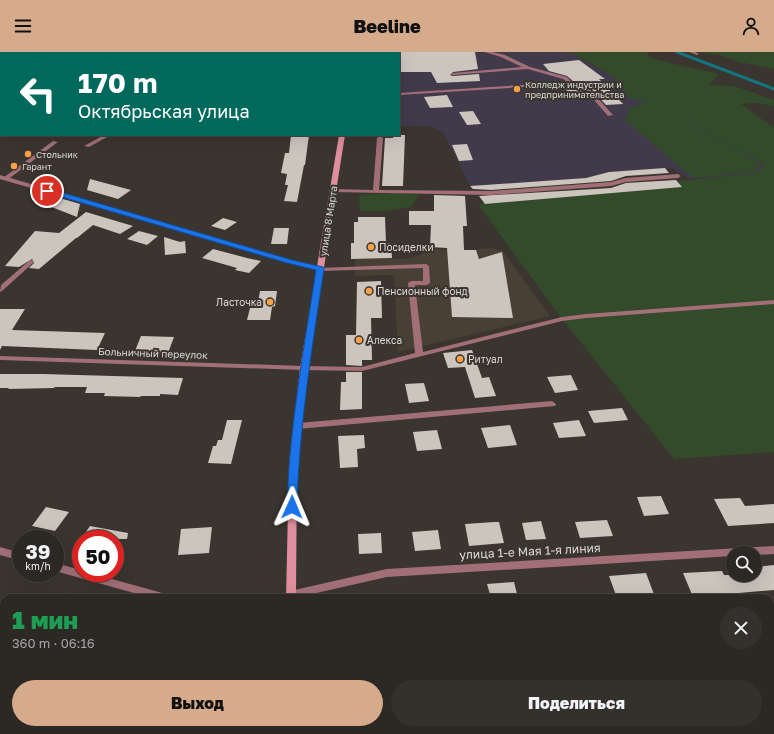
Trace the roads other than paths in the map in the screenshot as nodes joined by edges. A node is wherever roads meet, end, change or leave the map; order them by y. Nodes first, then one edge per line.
1 (487, 52) edge
2 (692, 52) edge
3 (697, 54) dead end
4 (528, 68) junction
5 (453, 74) dead end
6 (571, 83) junction
7 (400, 94) edge
8 (610, 115) dead end
9 (106, 136) edge
10 (342, 136) edge
11 (380, 138) dead end
12 (55, 142) dead end
13 (88, 146) dead end
14 (678, 176) dead end
15 (3, 178) edge
16 (333, 191) junction
17 (376, 192) junction
18 (31, 262) dead end
19 (320, 269) junction
20 (0, 290) edge
21 (774, 302) edge
22 (419, 354) junction
23 (0, 358) edge
24 (304, 368) junction
25 (552, 404) dead end
26 (298, 426) junction
27 (774, 550) edge
28 (0, 551) edge
29 (12, 554) edge
30 (64, 570) edge
31 (152, 594) edge
32 (290, 594) edge
33 (302, 594) edge

1 - 4 street
2 - 3 street
4 - 5 street
4 - 6 street
6 - 7 street
6 - 8 street
9 - 13 street
10 - 16 main road, улица 8 Марта
11 - 17 street
12 - 15 street
14 - 17 street
15 - 19 street
16 - 17 street
16 - 19 main road, улица 8 Марта
18 - 20 street
19 - 22 street
19 - 24 main road, улица 8 Марта
21 - 22 street, Больничный переулок
22 - 24 street, Больничный переулок
23 - 24 street, Больничный переулок
24 - 26 main road, улица 8 Марта
25 - 26 street
26 - 32 main road, улица 8 Марта
27 - 33 street, улица 1-е Мая 1-я линия
28 - 29 street
30 - 31 street

